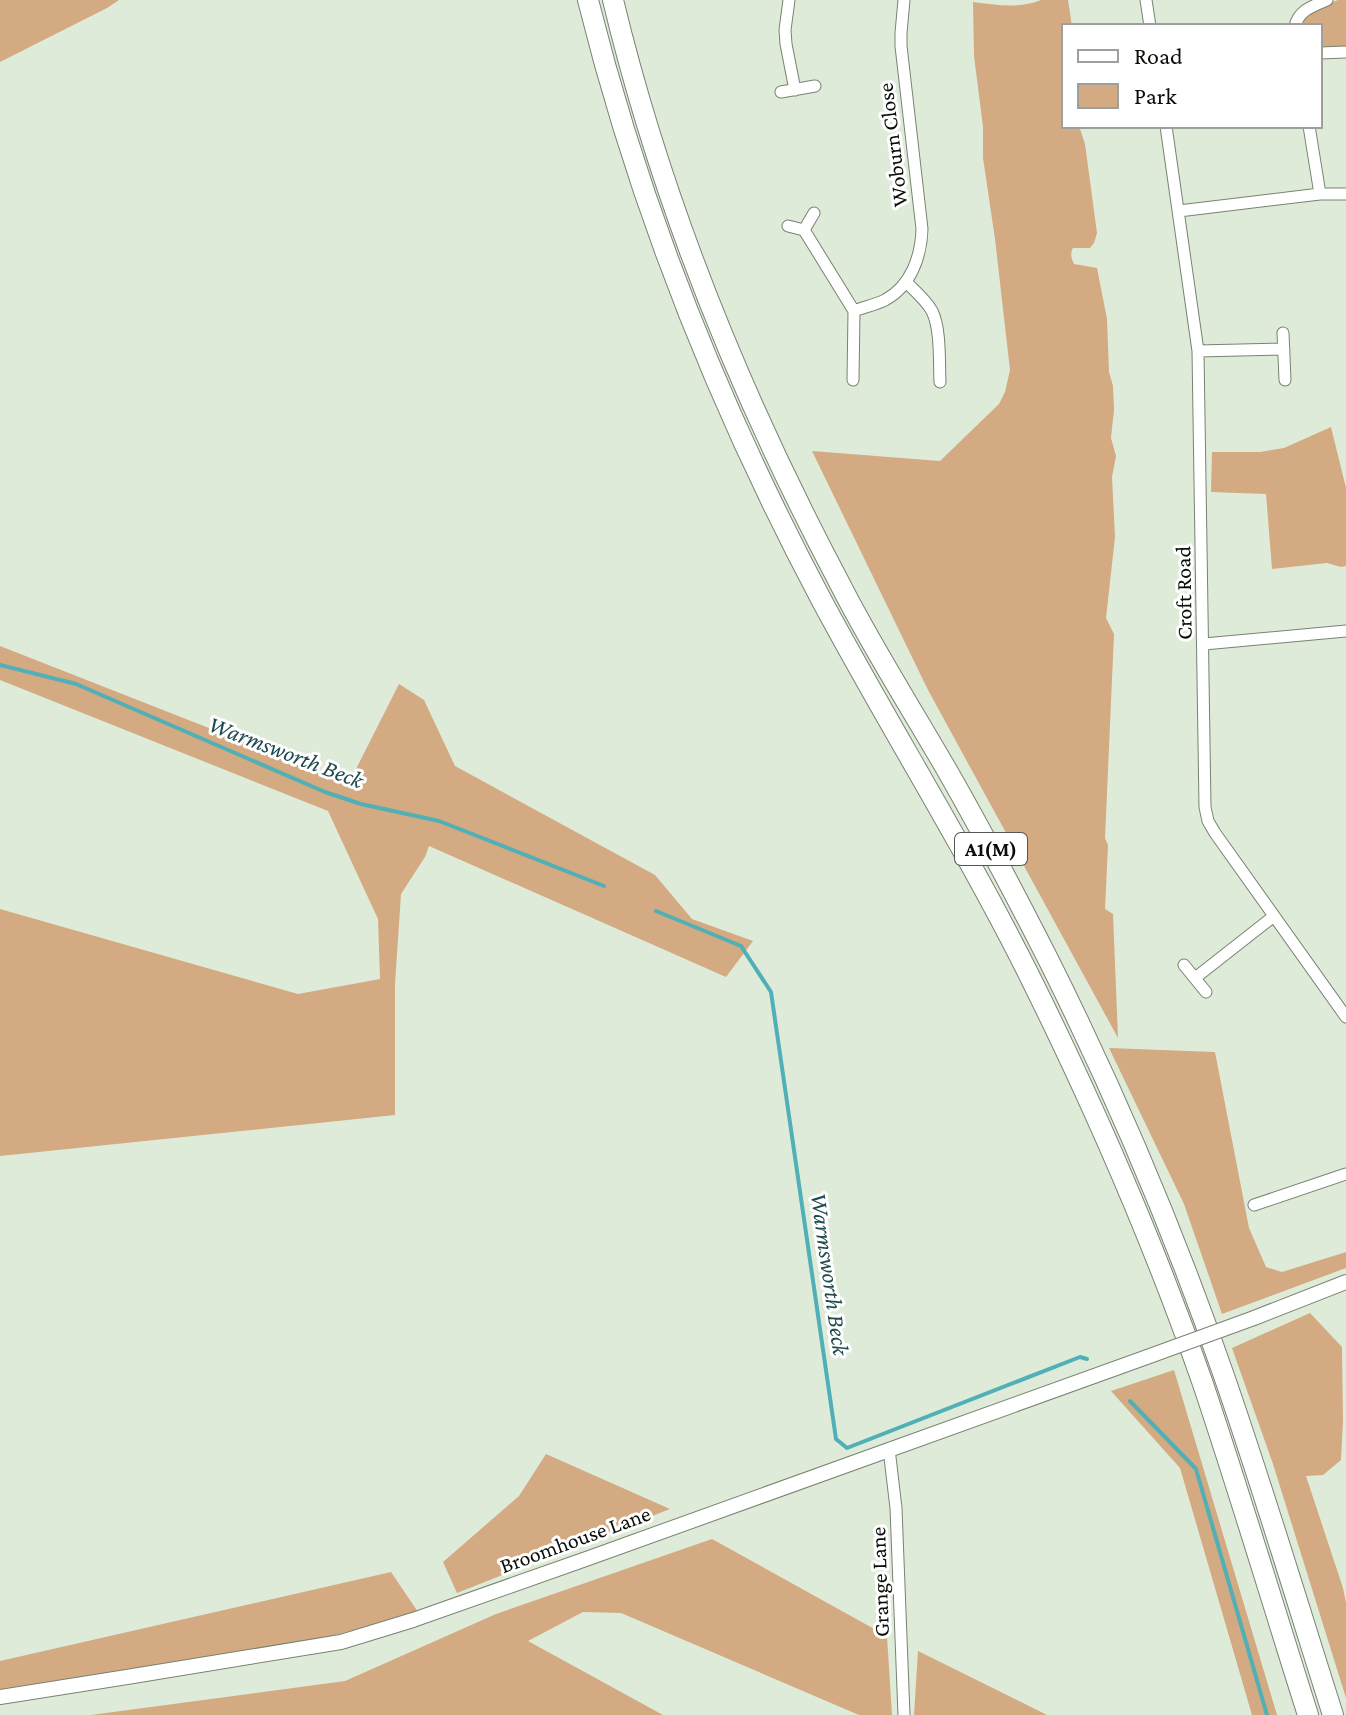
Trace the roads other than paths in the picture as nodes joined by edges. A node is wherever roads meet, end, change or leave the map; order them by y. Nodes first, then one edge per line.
1 (588, 0) edge
2 (613, 0) edge
3 (789, 0) edge
4 (904, 0) edge
5 (1146, 0) edge
6 (1327, 0) edge
7 (1150, 24) edge
8 (1296, 24) edge
9 (1346, 52) edge
10 (1322, 53) edge
11 (815, 86) dead end
12 (795, 90) junction
13 (781, 92) dead end
14 (1166, 128) edge
15 (1309, 128) edge
16 (1320, 194) junction
17 (1346, 194) edge
18 (1179, 211) junction
19 (814, 213) dead end
20 (788, 226) dead end
21 (804, 230) junction
22 (906, 282) junction
23 (854, 311) junction
24 (1283, 333) dead end
25 (1284, 349) junction
26 (1198, 351) junction
27 (853, 380) dead end
28 (1285, 380) dead end
29 (940, 382) dead end
30 (1346, 631) edge
31 (1204, 644) junction
32 (1274, 916) junction
33 (1184, 965) dead end
34 (1195, 978) junction
35 (1206, 992) dead end
36 (1346, 1017) edge
37 (1346, 1174) edge
38 (1254, 1205) dead end
39 (1346, 1282) edge
40 (889, 1449) junction
41 (0, 1697) edge
42 (904, 1715) edge
43 (1308, 1715) edge
44 (1333, 1715) edge

1 - 43 highway, A1(M)
2 - 44 highway, A1(M)
3 - 12 street
4 - 22 street, Woburn Close
5 - 7 street
6 - 8 street
9 - 10 street
11 - 12 street
12 - 13 street
14 - 18 street, Croft Road
15 - 16 street
16 - 17 street
16 - 18 street
18 - 26 street, Croft Road
19 - 21 street
20 - 21 street
21 - 23 street
22 - 23 street
22 - 29 street
23 - 27 street
24 - 25 street
25 - 26 street
25 - 28 street
26 - 31 street, Croft Road
30 - 31 street
31 - 32 street, Croft Road
32 - 34 street
32 - 36 street, Croft Road
33 - 34 street
34 - 35 street
37 - 38 street
39 - 40 street, Broomhouse Lane, bridge
40 - 41 street, Broomhouse Lane
40 - 42 street, Grange Lane

